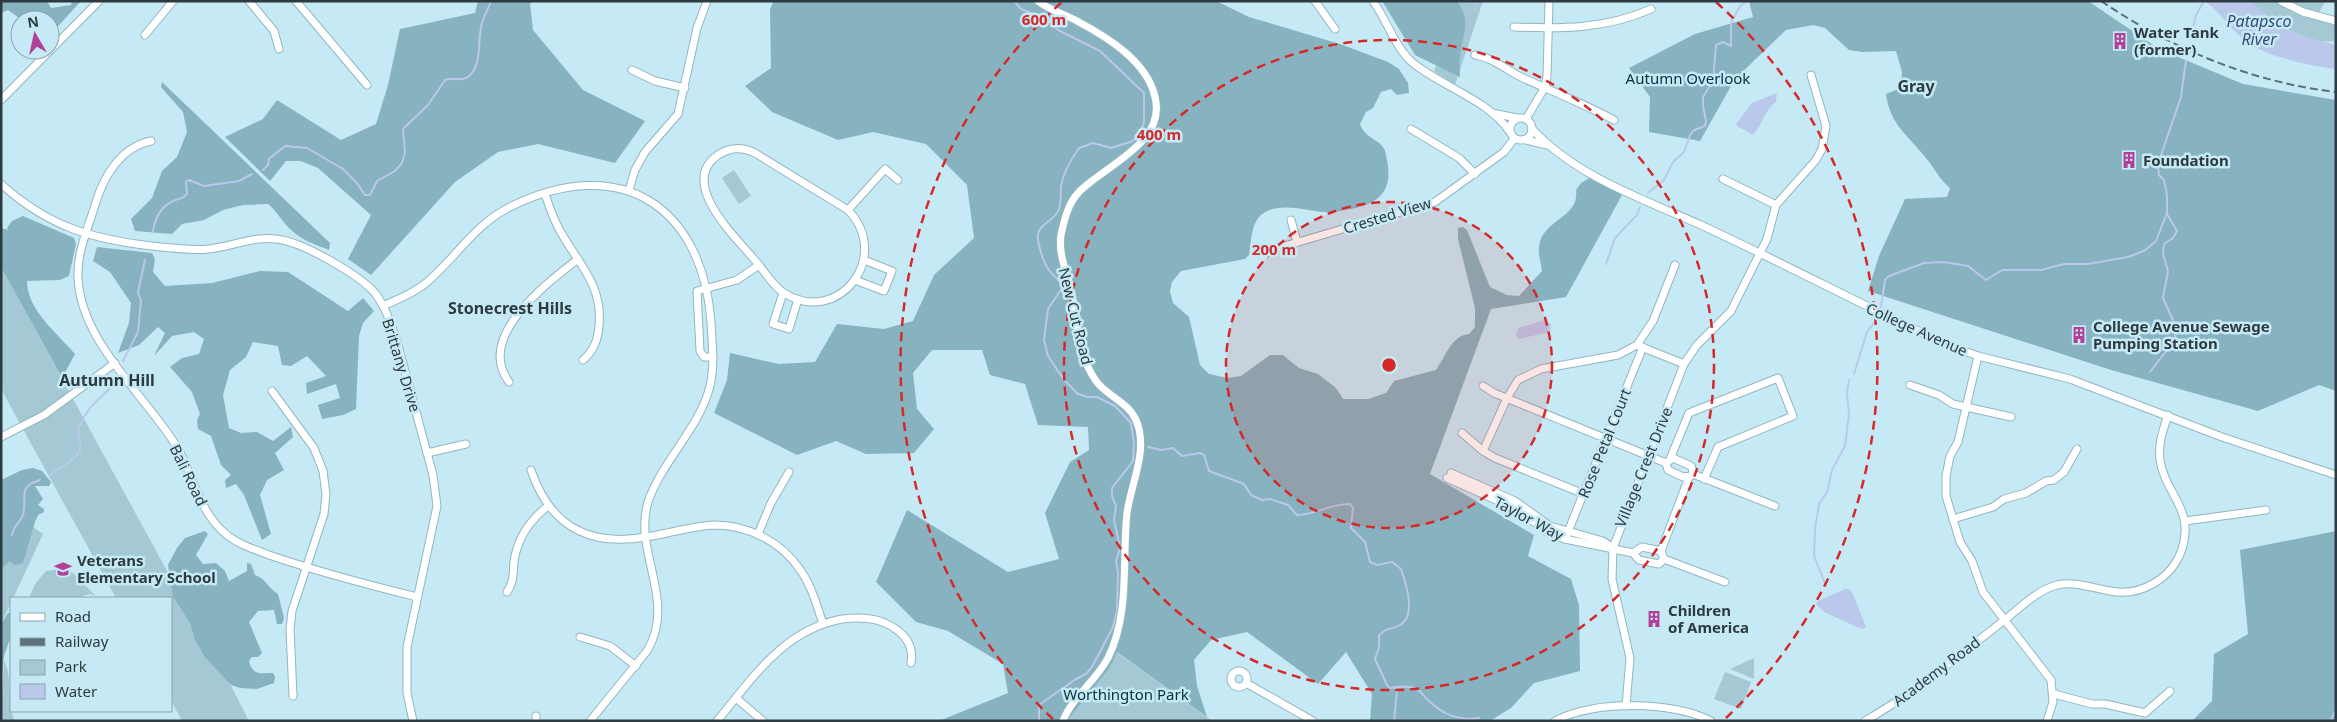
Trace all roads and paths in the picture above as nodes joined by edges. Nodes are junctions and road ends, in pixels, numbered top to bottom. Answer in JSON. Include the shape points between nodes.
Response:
{"nodes":[{"id":1,"x":99,"y":1,"type":"edge"},
{"id":2,"x":173,"y":1,"type":"edge"},
{"id":3,"x":249,"y":1,"type":"edge"},
{"id":4,"x":296,"y":1,"type":"edge"},
{"id":5,"x":707,"y":1,"type":"edge"},
{"id":6,"x":1038,"y":1,"type":"edge"},
{"id":7,"x":1316,"y":1,"type":"edge"},
{"id":8,"x":1374,"y":1,"type":"edge"},
{"id":9,"x":1549,"y":1,"type":"edge"},
{"id":10,"x":2281,"y":1,"type":"edge"},
{"id":11,"x":1651,"y":9,"type":"dead end"},
{"id":12,"x":2336,"y":21,"type":"edge"},
{"id":13,"x":1332,"y":27,"type":"dead end"},
{"id":14,"x":1514,"y":27,"type":"dead end"},
{"id":15,"x":1549,"y":28,"type":"junction"},
{"id":16,"x":145,"y":34,"type":"dead end"},
{"id":17,"x":279,"y":49,"type":"dead end"},
{"id":18,"x":1475,"y":55,"type":"dead end"},
{"id":19,"x":632,"y":70,"type":"dead end"},
{"id":20,"x":1811,"y":75,"type":"dead end"},
{"id":21,"x":367,"y":84,"type":"dead end"},
{"id":22,"x":1545,"y":87,"type":"junction"},
{"id":23,"x":685,"y":88,"type":"junction"},
{"id":24,"x":1,"y":100,"type":"edge"},
{"id":25,"x":1492,"y":113,"type":"junction"},
{"id":26,"x":1517,"y":118,"type":"junction"},
{"id":27,"x":1526,"y":119,"type":"junction"},
{"id":28,"x":1614,"y":120,"type":"dead end"},
{"id":29,"x":1411,"y":129,"type":"dead end"},
{"id":30,"x":1532,"y":129,"type":"junction"},
{"id":31,"x":1509,"y":132,"type":"junction"},
{"id":32,"x":1514,"y":138,"type":"junction"},
{"id":33,"x":1526,"y":140,"type":"junction"},
{"id":34,"x":151,"y":141,"type":"dead end"},
{"id":35,"x":1547,"y":146,"type":"junction"},
{"id":36,"x":1475,"y":174,"type":"junction"},
{"id":37,"x":1723,"y":179,"type":"dead end"},
{"id":38,"x":898,"y":180,"type":"dead end"},
{"id":39,"x":1,"y":184,"type":"edge"},
{"id":40,"x":629,"y":190,"type":"junction"},
{"id":41,"x":544,"y":194,"type":"junction"},
{"id":42,"x":1776,"y":205,"type":"junction"},
{"id":43,"x":848,"y":210,"type":"junction"},
{"id":44,"x":1291,"y":220,"type":"dead end"},
{"id":45,"x":86,"y":235,"type":"junction"},
{"id":46,"x":1297,"y":242,"type":"junction"},
{"id":47,"x":1271,"y":250,"type":"dead end"},
{"id":48,"x":1760,"y":254,"type":"junction"},
{"id":49,"x":578,"y":259,"type":"junction"},
{"id":50,"x":864,"y":260,"type":"junction"},
{"id":51,"x":759,"y":265,"type":"junction"},
{"id":52,"x":1675,"y":265,"type":"dead end"},
{"id":53,"x":855,"y":280,"type":"junction"},
{"id":54,"x":708,"y":288,"type":"junction"},
{"id":55,"x":783,"y":292,"type":"junction"},
{"id":56,"x":798,"y":299,"type":"junction"},
{"id":57,"x":383,"y":306,"type":"junction"},
{"id":58,"x":1640,"y":346,"type":"junction"},
{"id":59,"x":1978,"y":356,"type":"junction"},
{"id":60,"x":713,"y":358,"type":"junction"},
{"id":61,"x":583,"y":360,"type":"dead end"},
{"id":62,"x":115,"y":363,"type":"junction"},
{"id":63,"x":1684,"y":364,"type":"junction"},
{"id":64,"x":509,"y":382,"type":"dead end"},
{"id":65,"x":1910,"y":385,"type":"dead end"},
{"id":66,"x":1483,"y":386,"type":"dead end"},
{"id":67,"x":272,"y":391,"type":"dead end"},
{"id":68,"x":1507,"y":398,"type":"junction"},
{"id":69,"x":1966,"y":407,"type":"junction"},
{"id":70,"x":2168,"y":415,"type":"junction"},
{"id":71,"x":2011,"y":417,"type":"dead end"},
{"id":72,"x":1462,"y":433,"type":"dead end"},
{"id":73,"x":1,"y":437,"type":"edge"},
{"id":74,"x":1606,"y":439,"type":"junction"},
{"id":75,"x":466,"y":444,"type":"dead end"},
{"id":76,"x":2078,"y":449,"type":"dead end"},
{"id":77,"x":1483,"y":451,"type":"junction"},
{"id":78,"x":427,"y":453,"type":"junction"},
{"id":79,"x":1648,"y":456,"type":"junction"},
{"id":80,"x":1668,"y":461,"type":"junction"},
{"id":81,"x":531,"y":470,"type":"dead end"},
{"id":82,"x":789,"y":472,"type":"dead end"},
{"id":83,"x":1449,"y":475,"type":"dead end"},
{"id":84,"x":2336,"y":475,"type":"edge"},
{"id":85,"x":1691,"y":476,"type":"junction"},
{"id":86,"x":1704,"y":478,"type":"junction"},
{"id":87,"x":1584,"y":494,"type":"junction"},
{"id":88,"x":548,"y":506,"type":"junction"},
{"id":89,"x":1776,"y":506,"type":"dead end"},
{"id":90,"x":2266,"y":510,"type":"dead end"},
{"id":91,"x":1953,"y":519,"type":"junction"},
{"id":92,"x":2185,"y":521,"type":"junction"},
{"id":93,"x":758,"y":534,"type":"junction"},
{"id":94,"x":1566,"y":536,"type":"junction"},
{"id":95,"x":647,"y":537,"type":"junction"},
{"id":96,"x":1613,"y":548,"type":"junction"},
{"id":97,"x":1633,"y":553,"type":"junction"},
{"id":98,"x":1663,"y":555,"type":"junction"},
{"id":99,"x":306,"y":568,"type":"junction"},
{"id":100,"x":1725,"y":582,"type":"dead end"},
{"id":101,"x":507,"y":592,"type":"dead end"},
{"id":102,"x":417,"y":597,"type":"junction"},
{"id":103,"x":2004,"y":620,"type":"junction"},
{"id":104,"x":823,"y":624,"type":"junction"},
{"id":105,"x":580,"y":637,"type":"dead end"},
{"id":106,"x":911,"y":663,"type":"dead end"},
{"id":107,"x":636,"y":666,"type":"junction"},
{"id":108,"x":1246,"y":683,"type":"dead end"},
{"id":109,"x":2170,"y":691,"type":"dead end"},
{"id":110,"x":2054,"y":694,"type":"junction"},
{"id":111,"x":293,"y":696,"type":"dead end"},
{"id":112,"x":736,"y":698,"type":"junction"},
{"id":113,"x":1626,"y":706,"type":"junction"},
{"id":114,"x":413,"y":721,"type":"edge"},
{"id":115,"x":590,"y":721,"type":"edge"},
{"id":116,"x":717,"y":721,"type":"edge"},
{"id":117,"x":763,"y":721,"type":"edge"},
{"id":118,"x":1063,"y":721,"type":"edge"},
{"id":119,"x":1313,"y":721,"type":"edge"},
{"id":120,"x":1555,"y":721,"type":"edge"},
{"id":121,"x":1711,"y":721,"type":"edge"},
{"id":122,"x":1865,"y":721,"type":"edge"},
{"id":123,"x":2047,"y":721,"type":"edge"}],
"edges":[{"from":1,"to":24,"type":"street"},
{"from":2,"to":16,"type":"street"},
{"from":3,"to":17,"type":"street","via":[[274,31]]},
{"from":4,"to":21,"type":"street"},
{"from":5,"to":23,"type":"street","via":[[697,28]]},
{"from":6,"to":118,"type":"street","name":"New Cut Road","via":[[1092,30],[1136,62],[1155,96],[1157,114],[1152,127],[1120,162],[1078,192],[1070,203],[1062,232],[1061,260],[1072,293],[1083,352],[1099,385],[1123,404],[1135,419],[1140,454],[1127,514],[1119,628],[1108,658],[1069,708]]},
{"from":7,"to":13,"type":"street"},
{"from":8,"to":25,"type":"street","via":[[1407,58]]},
{"from":9,"to":15,"type":"street"},
{"from":10,"to":12,"type":"street","via":[[2303,12]]},
{"from":11,"to":15,"type":"street","via":[[1602,25]]},
{"from":14,"to":15,"type":"street"},
{"from":15,"to":22,"type":"street"},
{"from":18,"to":22,"type":"street","via":[[1493,60]]},
{"from":19,"to":23,"type":"street","via":[[654,81]]},
{"from":20,"to":42,"type":"street","via":[[1824,116],[1825,141],[1816,160]]},
{"from":22,"to":27,"type":"street"},
{"from":22,"to":28,"type":"street"},
{"from":23,"to":40,"type":"street","via":[[678,114],[639,160]]},
{"from":25,"to":26,"type":"street"},
{"from":25,"to":31,"type":"street"},
{"from":26,"to":27,"type":"street"},
{"from":26,"to":31,"type":"street"},
{"from":27,"to":30,"type":"street","name":"College Avenue"},
{"from":29,"to":36,"type":"street","via":[[1459,158]]},
{"from":30,"to":33,"type":"street"},
{"from":30,"to":35,"type":"street","name":"College Avenue"},
{"from":31,"to":32,"type":"street"},
{"from":32,"to":33,"type":"street","name":"College Avenue"},
{"from":32,"to":36,"type":"street","name":"Crested View","via":[[1504,152]]},
{"from":33,"to":35,"type":"street","name":"College Avenue"},
{"from":34,"to":45,"type":"street","name":"Bali Road","via":[[134,148],[105,176]]},
{"from":35,"to":48,"type":"street","name":"College Avenue","via":[[1616,188]]},
{"from":36,"to":46,"type":"street","name":"Crested View","via":[[1436,202]]},
{"from":37,"to":42,"type":"street"},
{"from":38,"to":43,"type":"street","via":[[885,168]]},
{"from":39,"to":45,"type":"street","name":"Brittany Drive","via":[[43,216]]},
{"from":40,"to":41,"type":"street","via":[[597,185]]},
{"from":40,"to":54,"type":"street","via":[[655,203],[676,224],[698,259]]},
{"from":41,"to":49,"type":"street","via":[[559,229]]},
{"from":41,"to":57,"type":"street","via":[[496,215],[469,236],[424,284]]},
{"from":42,"to":48,"type":"street","name":"Village Crest Drive"},
{"from":43,"to":50,"type":"street","via":[[862,230]]},
{"from":43,"to":51,"type":"street","via":[[748,150],[733,149],[718,155],[704,176],[707,200]]},
{"from":44,"to":46,"type":"street"},
{"from":45,"to":57,"type":"street","name":"Brittany Drive","via":[[196,250],[262,239],[289,241],[307,248],[361,281]]},
{"from":45,"to":62,"type":"street","name":"Bali Road","via":[[78,274],[81,301],[90,326]]},
{"from":46,"to":47,"type":"street","name":"Crested View"},
{"from":48,"to":59,"type":"street","name":"College Avenue","via":[[1885,316]]},
{"from":48,"to":63,"type":"street","name":"Village Crest Drive","via":[[1731,311],[1697,345]]},
{"from":49,"to":61,"type":"street","via":[[596,290],[600,318],[596,342]]},
{"from":49,"to":64,"type":"street","via":[[513,319],[502,350],[502,370]]},
{"from":50,"to":53,"type":"street"},
{"from":50,"to":53,"type":"street","via":[[892,271],[884,291]]},
{"from":51,"to":54,"type":"street","via":[[737,280]]},
{"from":51,"to":55,"type":"street"},
{"from":52,"to":58,"type":"street","name":"Rose Petal Court"},
{"from":53,"to":56,"type":"street","via":[[844,291],[827,300]]},
{"from":54,"to":60,"type":"street"},
{"from":54,"to":60,"type":"street","via":[[700,289],[696,294],[700,351],[704,357]]},
{"from":55,"to":56,"type":"street"},
{"from":55,"to":56,"type":"street","via":[[773,324],[788,329]]},
{"from":57,"to":78,"type":"street","name":"Brittany Drive","via":[[396,338]]},
{"from":58,"to":63,"type":"street"},
{"from":58,"to":68,"type":"street","via":[[1606,359],[1528,373],[1518,380]]},
{"from":58,"to":74,"type":"street","name":"Rose Petal Court"},
{"from":59,"to":69,"type":"street"},
{"from":59,"to":70,"type":"street","name":"College Avenue","via":[[2070,379]]},
{"from":60,"to":95,"type":"street","via":[[706,399],[650,497],[646,514]]},
{"from":62,"to":73,"type":"street","via":[[44,415]]},
{"from":62,"to":99,"type":"street","name":"Bali Road","via":[[177,448],[202,503],[220,529],[248,547]]},
{"from":63,"to":79,"type":"street","name":"Village Crest Drive"},
{"from":65,"to":69,"type":"street"},
{"from":66,"to":68,"type":"street"},
{"from":67,"to":99,"type":"street","via":[[314,448],[325,482],[324,514]]},
{"from":68,"to":74,"type":"street"},
{"from":68,"to":77,"type":"street"},
{"from":69,"to":71,"type":"street"},
{"from":69,"to":91,"type":"street","via":[[1946,476],[1946,496]]},
{"from":70,"to":84,"type":"street","name":"College Avenue","via":[[2222,437]]},
{"from":70,"to":92,"type":"street","via":[[2160,441],[2160,460]]},
{"from":72,"to":77,"type":"street"},
{"from":74,"to":79,"type":"street"},
{"from":74,"to":87,"type":"street","name":"Rose Petal Court"},
{"from":75,"to":78,"type":"street"},
{"from":76,"to":91,"type":"street","via":[[2064,472],[2054,480],[2004,499],[1993,507]]},
{"from":77,"to":87,"type":"street"},
{"from":78,"to":102,"type":"street","name":"Brittany Drive","via":[[437,491],[437,506]]},
{"from":79,"to":80,"type":"street"},
{"from":79,"to":96,"type":"street","name":"Village Crest Drive"},
{"from":80,"to":85,"type":"street","via":[[1670,472]]},
{"from":80,"to":85,"type":"street","via":[[1691,466]]},
{"from":80,"to":86,"type":"street","via":[[1689,413],[1778,378],[1793,416],[1718,447]]},
{"from":81,"to":88,"type":"street"},
{"from":82,"to":93,"type":"street"},
{"from":83,"to":94,"type":"street","name":"Taylor Way","via":[[1515,501],[1538,520]]},
{"from":85,"to":86,"type":"street"},
{"from":85,"to":98,"type":"street"},
{"from":86,"to":89,"type":"street"},
{"from":87,"to":94,"type":"street","name":"Rose Petal Court"},
{"from":88,"to":95,"type":"street","via":[[566,524],[592,537],[618,540]]},
{"from":88,"to":101,"type":"street","via":[[531,522],[520,541]]},
{"from":90,"to":92,"type":"street"},
{"from":91,"to":103,"type":"street","via":[[1983,592]]},
{"from":92,"to":103,"type":"street","name":"Academy Road","via":[[2185,536],[2177,559],[2164,576],[2151,584],[2121,593],[2075,584],[2057,585],[2039,593]]},
{"from":93,"to":95,"type":"street","via":[[712,525]]},
{"from":93,"to":104,"type":"street","via":[[778,546],[802,572]]},
{"from":94,"to":96,"type":"street","name":"Taylor Way","via":[[1603,541]]},
{"from":95,"to":107,"type":"street","via":[[659,614],[652,642]]},
{"from":96,"to":97,"type":"street","name":"Taylor Way"},
{"from":96,"to":113,"type":"street","name":"Village Crest Drive","via":[[1612,579],[1630,658]]},
{"from":97,"to":98,"type":"street","via":[[1642,547]]},
{"from":97,"to":98,"type":"street","via":[[1639,560],[1656,564],[1661,563]]},
{"from":98,"to":100,"type":"street"},
{"from":99,"to":102,"type":"street","name":"Bali Road"},
{"from":99,"to":111,"type":"street","via":[[292,611],[290,629]]},
{"from":102,"to":114,"type":"street","name":"Brittany Drive","via":[[406,661],[407,693]]},
{"from":103,"to":110,"type":"street","via":[[2047,675]]},
{"from":103,"to":122,"type":"street","name":"Academy Road","via":[[1922,684]]},
{"from":104,"to":106,"type":"street","via":[[860,618],[888,624],[908,642],[912,652]]},
{"from":104,"to":112,"type":"street","via":[[796,636],[775,652]]},
{"from":105,"to":107,"type":"street","via":[[610,646]]},
{"from":107,"to":115,"type":"street"},
{"from":108,"to":119,"type":"street"},
{"from":109,"to":110,"type":"street","via":[[2145,713]]},
{"from":110,"to":123,"type":"street"},
{"from":112,"to":116,"type":"street"},
{"from":112,"to":117,"type":"street"},
{"from":113,"to":120,"type":"street","via":[[1584,709]]},
{"from":113,"to":121,"type":"street","via":[[1688,712]]}]}
